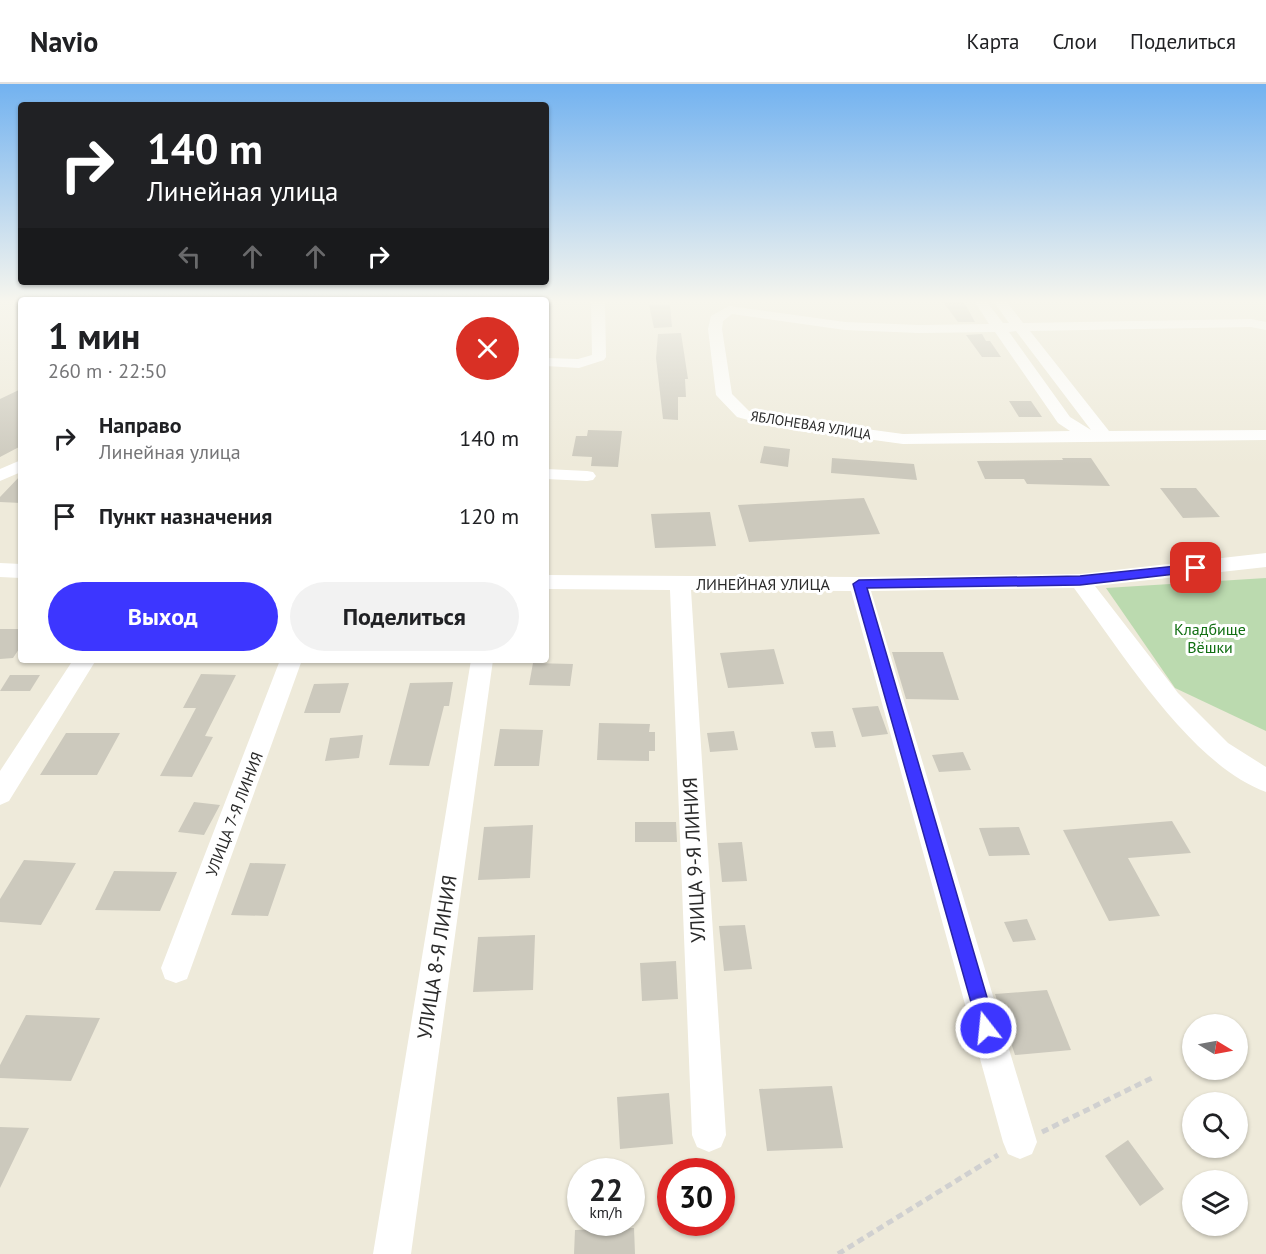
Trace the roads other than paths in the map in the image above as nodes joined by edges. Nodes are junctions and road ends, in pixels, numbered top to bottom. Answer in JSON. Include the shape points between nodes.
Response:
{"nodes":[{"id":1,"x":599,"y":357,"type":"edge"},
{"id":2,"x":719,"y":357,"type":"edge"},
{"id":3,"x":1019,"y":357,"type":"edge"},
{"id":4,"x":1041,"y":357,"type":"edge"},
{"id":5,"x":549,"y":362,"type":"edge"},
{"id":6,"x":1266,"y":435,"type":"edge"},
{"id":7,"x":1097,"y":436,"type":"junction"},
{"id":8,"x":549,"y":474,"type":"edge"},
{"id":9,"x":587,"y":476,"type":"dead end"},
{"id":10,"x":1266,"y":560,"type":"edge"},
{"id":11,"x":0,"y":570,"type":"edge"},
{"id":12,"x":18,"y":571,"type":"edge"},
{"id":13,"x":1080,"y":581,"type":"junction"},
{"id":14,"x":549,"y":582,"type":"edge"},
{"id":15,"x":680,"y":584,"type":"junction"},
{"id":16,"x":859,"y":584,"type":"junction"},
{"id":17,"x":83,"y":663,"type":"edge"},
{"id":18,"x":290,"y":663,"type":"edge"},
{"id":19,"x":482,"y":663,"type":"edge"},
{"id":20,"x":1266,"y":781,"type":"edge"},
{"id":21,"x":0,"y":793,"type":"edge"},
{"id":22,"x":176,"y":968,"type":"dead end"},
{"id":23,"x":709,"y":1135,"type":"dead end"},
{"id":24,"x":1020,"y":1142,"type":"road end"},
{"id":25,"x":392,"y":1254,"type":"edge"}],
"edges":[{"from":1,"to":5,"type":"street","via":[[579,364]]},
{"from":2,"to":7,"type":"street","name":"ЯБЛОНЕВАЯ УЛИЦА","via":[[724,395],[743,414],[771,421],[903,439]]},
{"from":3,"to":7,"type":"street","via":[[1064,420]]},
{"from":4,"to":7,"type":"street"},
{"from":6,"to":7,"type":"street","name":"ЯБЛОНЕВАЯ УЛИЦА"},
{"from":8,"to":9,"type":"street"},
{"from":10,"to":13,"type":"street","name":"ЛИНЕЙНАЯ УЛИЦА"},
{"from":11,"to":12,"type":"street"},
{"from":13,"to":16,"type":"street","name":"ЛИНЕЙНАЯ УЛИЦА"},
{"from":13,"to":20,"type":"street","via":[[1170,700],[1219,750]]},
{"from":14,"to":15,"type":"street","name":"ЛИНЕЙНАЯ УЛИЦА"},
{"from":15,"to":16,"type":"street","name":"ЛИНЕЙНАЯ УЛИЦА"},
{"from":15,"to":23,"type":"street","name":"УЛИЦА 9-Я ЛИНИЯ"},
{"from":16,"to":24,"type":"street"},
{"from":17,"to":21,"type":"street"},
{"from":18,"to":22,"type":"street","name":"УЛИЦА 7-Я ЛИНИЯ"},
{"from":19,"to":25,"type":"street","name":"УЛИЦА 8-Я ЛИНИЯ"}]}
